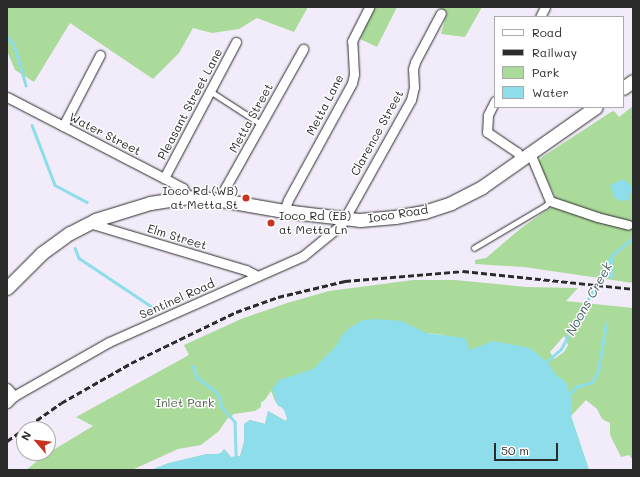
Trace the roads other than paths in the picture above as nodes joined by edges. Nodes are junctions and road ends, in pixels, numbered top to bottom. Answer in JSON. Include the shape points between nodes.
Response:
{"nodes":[{"id":1,"x":369,"y":7,"type":"edge"},
{"id":2,"x":545,"y":7,"type":"edge"},
{"id":3,"x":441,"y":13,"type":"dead end"},
{"id":4,"x":540,"y":16,"type":"edge"},
{"id":5,"x":236,"y":42,"type":"dead end"},
{"id":6,"x":303,"y":49,"type":"dead end"},
{"id":7,"x":100,"y":55,"type":"dead end"},
{"id":8,"x":633,"y":81,"type":"edge"},
{"id":9,"x":624,"y":87,"type":"edge"},
{"id":10,"x":210,"y":91,"type":"junction"},
{"id":11,"x":7,"y":97,"type":"edge"},
{"id":12,"x":494,"y":103,"type":"edge"},
{"id":13,"x":595,"y":108,"type":"edge"},
{"id":14,"x":261,"y":124,"type":"junction"},
{"id":15,"x":63,"y":126,"type":"junction"},
{"id":16,"x":526,"y":156,"type":"junction"},
{"id":17,"x":164,"y":178,"type":"junction"},
{"id":18,"x":187,"y":197,"type":"junction"},
{"id":19,"x":221,"y":200,"type":"junction"},
{"id":20,"x":550,"y":201,"type":"junction"},
{"id":21,"x":284,"y":211,"type":"junction"},
{"id":22,"x":344,"y":219,"type":"junction"},
{"id":23,"x":89,"y":223,"type":"junction"},
{"id":24,"x":628,"y":225,"type":"dead end"},
{"id":25,"x":474,"y":248,"type":"dead end"},
{"id":26,"x":258,"y":276,"type":"junction"},
{"id":27,"x":7,"y":288,"type":"edge"},
{"id":28,"x":7,"y":388,"type":"edge"},
{"id":29,"x":14,"y":396,"type":"junction"},
{"id":30,"x":7,"y":404,"type":"edge"}],
"edges":[{"from":1,"to":21,"type":"street","name":"Metta Lane","via":[[352,41],[352,83]]},
{"from":2,"to":4,"type":"street"},
{"from":3,"to":22,"type":"street","name":"Clarence Street","via":[[415,62],[411,100]]},
{"from":5,"to":10,"type":"street","name":"Pleasant Street Lane"},
{"from":6,"to":14,"type":"street","name":"Metta Street"},
{"from":7,"to":15,"type":"street"},
{"from":8,"to":9,"type":"main road"},
{"from":10,"to":14,"type":"lane"},
{"from":10,"to":17,"type":"street","name":"Pleasant Street Lane"},
{"from":11,"to":15,"type":"street","name":"Water Street"},
{"from":12,"to":16,"type":"street","via":[[488,115],[487,132]]},
{"from":13,"to":16,"type":"main road","name":"Ioco Road"},
{"from":14,"to":19,"type":"street","name":"Metta Street","via":[[224,190]]},
{"from":15,"to":17,"type":"street","name":"Water Street"},
{"from":16,"to":20,"type":"street"},
{"from":16,"to":22,"type":"main road","name":"Ioco Road","via":[[482,187],[451,203],[424,212],[395,217]]},
{"from":17,"to":18,"type":"street","name":"Water Street","via":[[183,188]]},
{"from":18,"to":19,"type":"main road","name":"Ioco Road"},
{"from":18,"to":23,"type":"main road","name":"Ioco Road","via":[[122,210]]},
{"from":19,"to":21,"type":"main road","name":"Ioco Road"},
{"from":20,"to":24,"type":"street"},
{"from":20,"to":25,"type":"lane"},
{"from":21,"to":22,"type":"main road","name":"Ioco Road"},
{"from":22,"to":26,"type":"street","name":"Sentinel Road","via":[[341,225],[303,256]]},
{"from":23,"to":26,"type":"street","name":"Elm Street","via":[[246,270]]},
{"from":23,"to":27,"type":"main road","name":"Ioco Road","via":[[70,233],[42,254]]},
{"from":26,"to":29,"type":"street","name":"Sentinel Road","via":[[109,342]]},
{"from":28,"to":29,"type":"street"},
{"from":29,"to":30,"type":"street","name":"Sentinel Road"}]}
